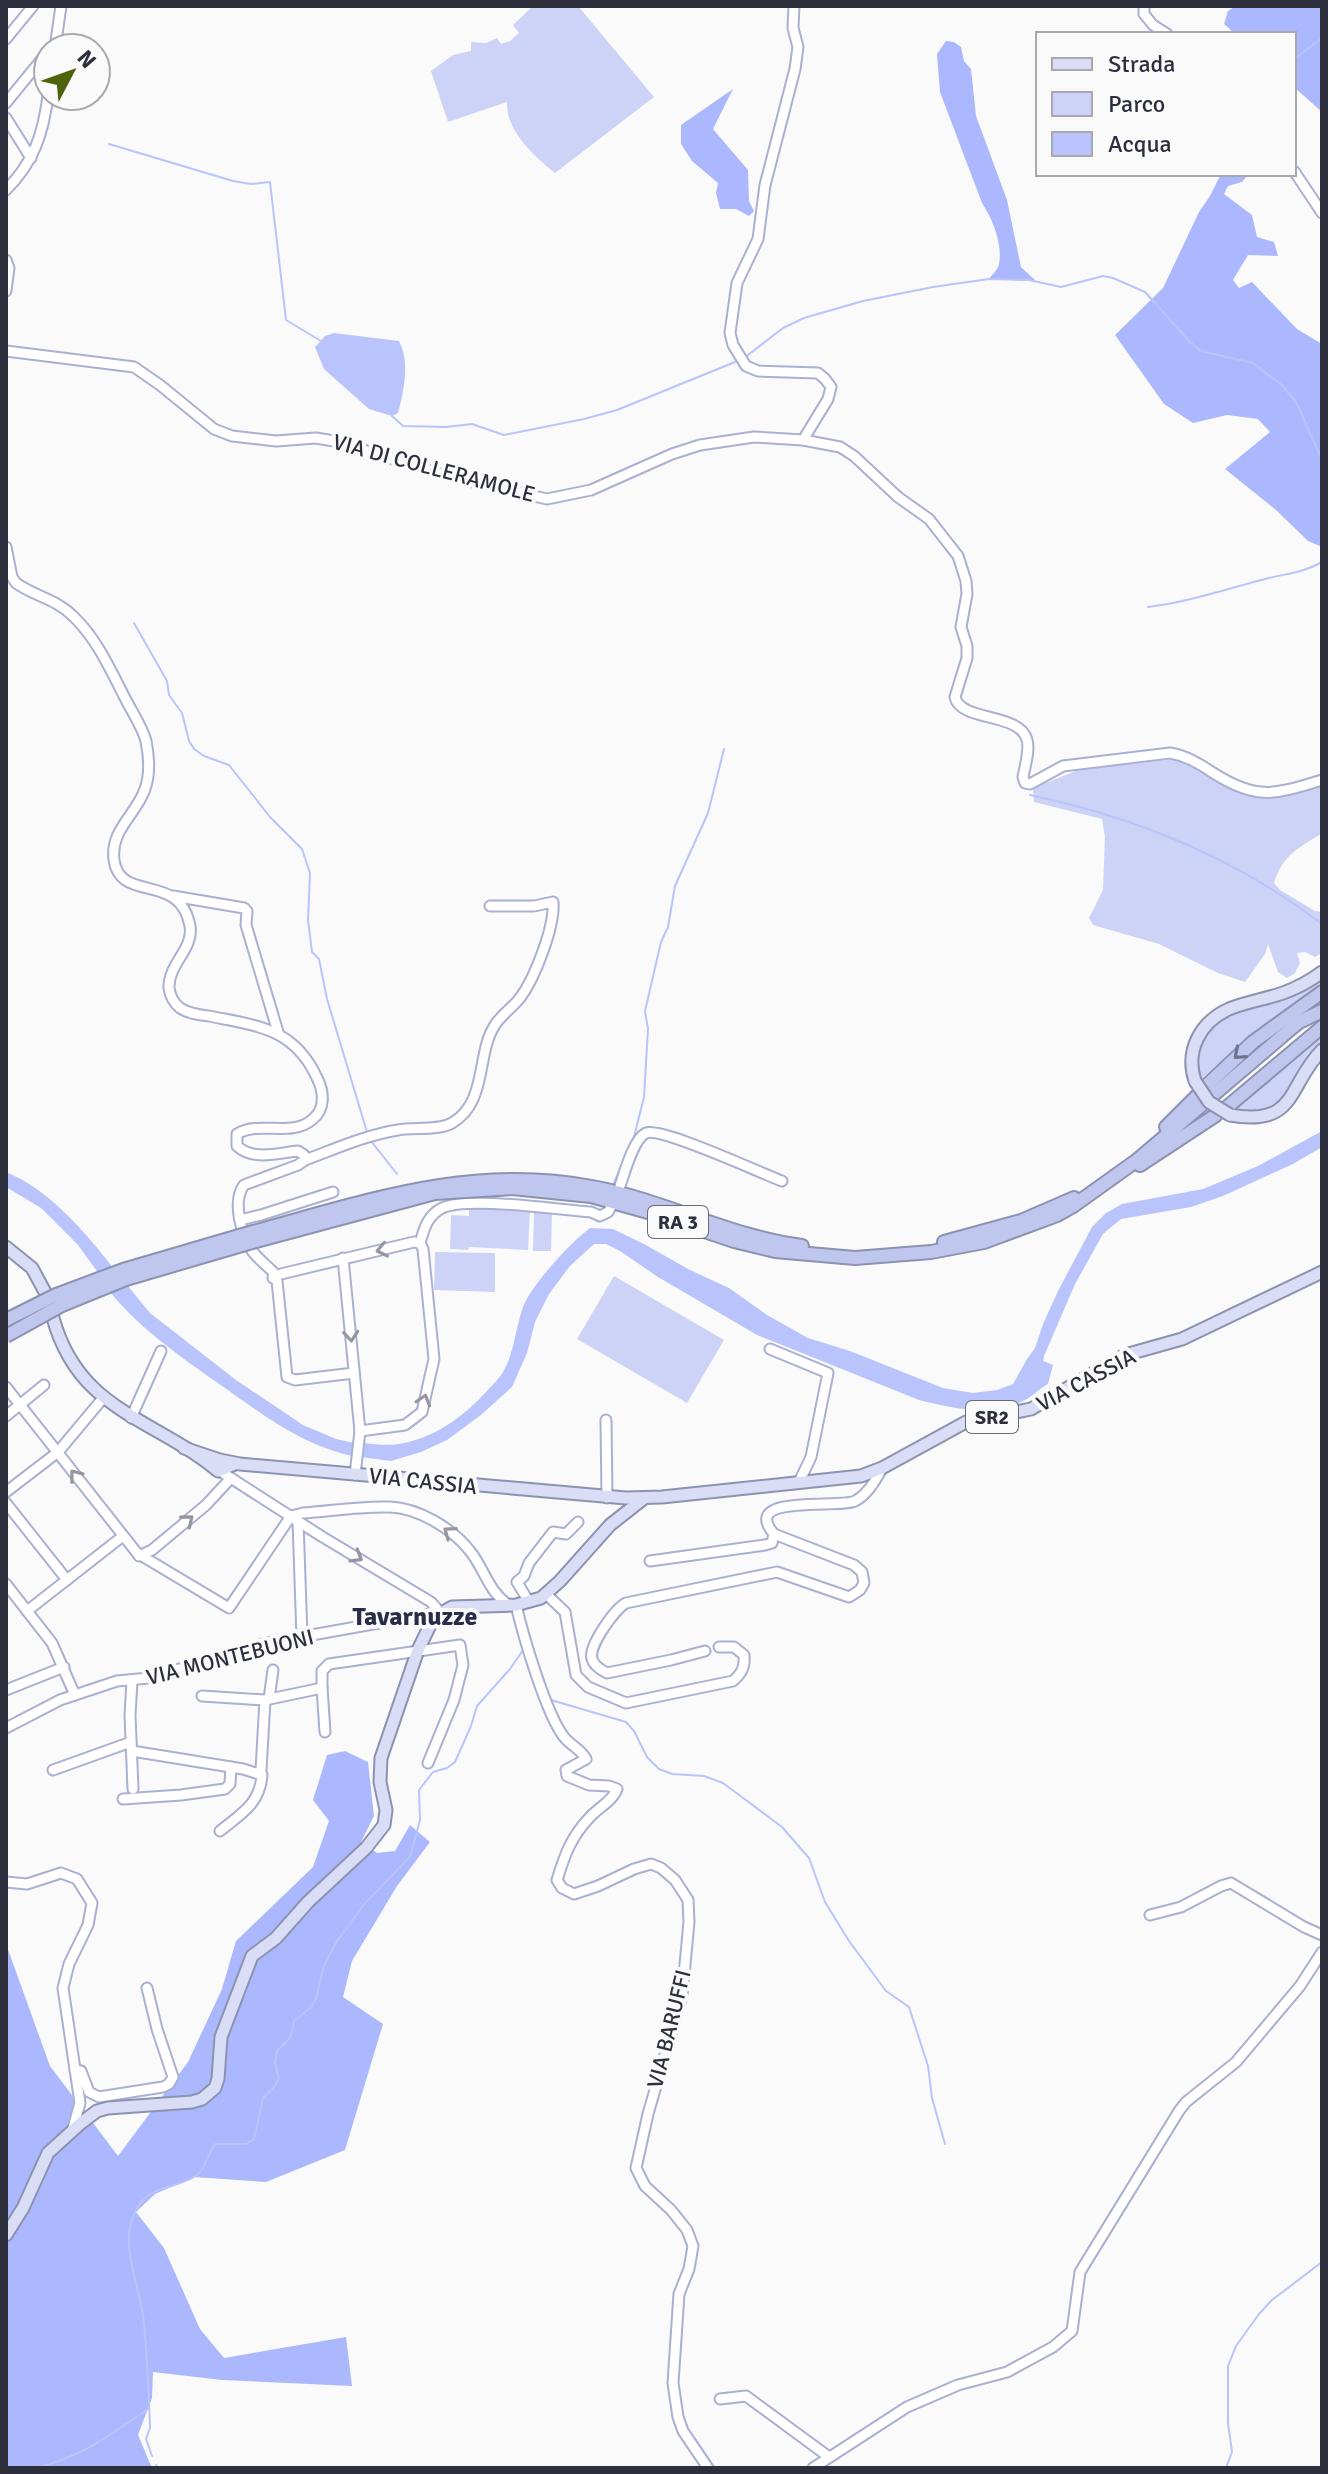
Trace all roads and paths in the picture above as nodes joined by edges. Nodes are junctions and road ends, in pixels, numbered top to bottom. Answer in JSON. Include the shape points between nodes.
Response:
{"nodes":[{"id":1,"x":33,"y":6,"type":"edge"},
{"id":2,"x":61,"y":6,"type":"edge"},
{"id":3,"x":794,"y":6,"type":"edge"},
{"id":4,"x":1144,"y":6,"type":"edge"},
{"id":5,"x":57,"y":32,"type":"edge"},
{"id":6,"x":1164,"y":32,"type":"edge"},
{"id":7,"x":6,"y":39,"type":"edge"},
{"id":8,"x":32,"y":71,"type":"edge"},
{"id":9,"x":6,"y":103,"type":"edge"},
{"id":10,"x":46,"y":112,"type":"edge"},
{"id":11,"x":6,"y":118,"type":"edge"},
{"id":12,"x":31,"y":158,"type":"junction"},
{"id":13,"x":1296,"y":174,"type":"edge"},
{"id":14,"x":6,"y":190,"type":"edge"},
{"id":15,"x":1322,"y":213,"type":"edge"},
{"id":16,"x":6,"y":260,"type":"edge"},
{"id":17,"x":6,"y":291,"type":"edge"},
{"id":18,"x":6,"y":351,"type":"edge"},
{"id":19,"x":803,"y":440,"type":"junction"},
{"id":20,"x":6,"y":547,"type":"edge"},
{"id":21,"x":1322,"y":780,"type":"edge"},
{"id":22,"x":173,"y":896,"type":"junction"},
{"id":23,"x":490,"y":906,"type":"dead end"},
{"id":24,"x":1322,"y":972,"type":"edge"},
{"id":25,"x":1322,"y":992,"type":"edge"},
{"id":26,"x":1322,"y":1011,"type":"edge"},
{"id":27,"x":1322,"y":1027,"type":"edge"},
{"id":28,"x":278,"y":1032,"type":"junction"},
{"id":29,"x":1322,"y":1050,"type":"edge"},
{"id":30,"x":1202,"y":1093,"type":"junction"},
{"id":31,"x":1224,"y":1113,"type":"junction"},
{"id":32,"x":305,"y":1160,"type":"junction"},
{"id":33,"x":1111,"y":1179,"type":"junction"},
{"id":34,"x":782,"y":1181,"type":"dead end"},
{"id":35,"x":619,"y":1189,"type":"dead end"},
{"id":36,"x":333,"y":1192,"type":"dead end"},
{"id":37,"x":611,"y":1207,"type":"dead end"},
{"id":38,"x":240,"y":1220,"type":"junction"},
{"id":39,"x":420,"y":1243,"type":"junction"},
{"id":40,"x":6,"y":1247,"type":"edge"},
{"id":41,"x":343,"y":1258,"type":"junction"},
{"id":42,"x":1322,"y":1272,"type":"edge"},
{"id":43,"x":124,"y":1274,"type":"junction"},
{"id":44,"x":277,"y":1276,"type":"junction"},
{"id":45,"x":46,"y":1294,"type":"dead end"},
{"id":46,"x":53,"y":1318,"type":"dead end"},
{"id":47,"x":6,"y":1320,"type":"edge"},
{"id":48,"x":6,"y":1336,"type":"edge"},
{"id":49,"x":770,"y":1349,"type":"dead end"},
{"id":50,"x":161,"y":1351,"type":"dead end"},
{"id":51,"x":354,"y":1373,"type":"junction"},
{"id":52,"x":44,"y":1385,"type":"dead end"},
{"id":53,"x":6,"y":1387,"type":"edge"},
{"id":54,"x":104,"y":1397,"type":"junction"},
{"id":55,"x":19,"y":1405,"type":"junction"},
{"id":56,"x":6,"y":1416,"type":"edge"},
{"id":57,"x":131,"y":1418,"type":"junction"},
{"id":58,"x":606,"y":1420,"type":"dead end"},
{"id":59,"x":360,"y":1435,"type":"junction"},
{"id":60,"x":58,"y":1452,"type":"junction"},
{"id":61,"x":882,"y":1468,"type":"junction"},
{"id":62,"x":224,"y":1470,"type":"junction"},
{"id":63,"x":355,"y":1475,"type":"junction"},
{"id":64,"x":799,"y":1482,"type":"junction"},
{"id":65,"x":6,"y":1492,"type":"edge"},
{"id":66,"x":617,"y":1498,"type":"junction"},
{"id":67,"x":644,"y":1498,"type":"junction"},
{"id":68,"x":6,"y":1503,"type":"edge"},
{"id":69,"x":294,"y":1518,"type":"junction"},
{"id":70,"x":614,"y":1521,"type":"junction"},
{"id":71,"x":578,"y":1522,"type":"dead end"},
{"id":72,"x":774,"y":1534,"type":"junction"},
{"id":73,"x":123,"y":1536,"type":"junction"},
{"id":74,"x":139,"y":1556,"type":"junction"},
{"id":75,"x":650,"y":1561,"type":"dead end"},
{"id":76,"x":67,"y":1580,"type":"junction"},
{"id":77,"x":6,"y":1584,"type":"edge"},
{"id":78,"x":495,"y":1593,"type":"junction"},
{"id":79,"x":546,"y":1594,"type":"junction"},
{"id":80,"x":529,"y":1602,"type":"junction"},
{"id":81,"x":512,"y":1605,"type":"junction"},
{"id":82,"x":485,"y":1606,"type":"junction"},
{"id":83,"x":27,"y":1611,"type":"junction"},
{"id":84,"x":440,"y":1612,"type":"junction"},
{"id":85,"x":302,"y":1637,"type":"junction"},
{"id":86,"x":719,"y":1647,"type":"dead end"},
{"id":87,"x":418,"y":1650,"type":"junction"},
{"id":88,"x":705,"y":1651,"type":"dead end"},
{"id":89,"x":64,"y":1667,"type":"junction"},
{"id":90,"x":273,"y":1670,"type":"dead end"},
{"id":91,"x":132,"y":1681,"type":"junction"},
{"id":92,"x":322,"y":1688,"type":"junction"},
{"id":93,"x":6,"y":1690,"type":"edge"},
{"id":94,"x":75,"y":1695,"type":"junction"},
{"id":95,"x":202,"y":1696,"type":"dead end"},
{"id":96,"x":267,"y":1700,"type":"junction"},
{"id":97,"x":6,"y":1728,"type":"edge"},
{"id":98,"x":325,"y":1732,"type":"dead end"},
{"id":99,"x":132,"y":1746,"type":"junction"},
{"id":100,"x":428,"y":1763,"type":"dead end"},
{"id":101,"x":231,"y":1767,"type":"junction"},
{"id":102,"x":53,"y":1770,"type":"dead end"},
{"id":103,"x":261,"y":1770,"type":"dead end"},
{"id":104,"x":133,"y":1789,"type":"dead end"},
{"id":105,"x":123,"y":1799,"type":"dead end"},
{"id":106,"x":220,"y":1831,"type":"dead end"},
{"id":107,"x":6,"y":1882,"type":"edge"},
{"id":108,"x":1150,"y":1915,"type":"dead end"},
{"id":109,"x":1322,"y":1935,"type":"edge"},
{"id":110,"x":1322,"y":1952,"type":"edge"},
{"id":111,"x":147,"y":1988,"type":"dead end"},
{"id":112,"x":75,"y":2070,"type":"junction"},
{"id":113,"x":139,"y":2092,"type":"junction"},
{"id":114,"x":82,"y":2101,"type":"junction"},
{"id":115,"x":142,"y":2105,"type":"junction"},
{"id":116,"x":102,"y":2110,"type":"junction"},
{"id":117,"x":90,"y":2116,"type":"junction"},
{"id":118,"x":73,"y":2128,"type":"junction"},
{"id":119,"x":6,"y":2235,"type":"edge"},
{"id":120,"x":720,"y":2399,"type":"dead end"},
{"id":121,"x":829,"y":2457,"type":"junction"},
{"id":122,"x":709,"y":2465,"type":"edge"},
{"id":123,"x":813,"y":2468,"type":"edge"}],
"edges":[{"from":1,"to":7,"type":"street"},
{"from":2,"to":5,"type":"street"},
{"from":3,"to":19,"type":"street","via":[[795,69],[765,185],[758,239],[737,283],[730,333],[746,366],[818,373],[831,387]]},
{"from":4,"to":6,"type":"street","via":[[1144,14]]},
{"from":8,"to":9,"type":"street"},
{"from":10,"to":12,"type":"street"},
{"from":11,"to":12,"type":"street"},
{"from":12,"to":14,"type":"street"},
{"from":13,"to":15,"type":"street"},
{"from":16,"to":17,"type":"street"},
{"from":18,"to":19,"type":"street","name":"VIA DI COLLERAMOLE","via":[[134,367],[214,429],[232,436],[334,441],[547,499],[591,490],[700,445],[754,437]]},
{"from":19,"to":21,"type":"street","name":"VIA DI COLLERAMOLE","via":[[840,447],[854,456],[929,519],[958,556],[966,581],[961,627],[967,658],[956,703],[1025,735],[1025,783],[1063,766],[1170,753],[1261,794]]},
{"from":20,"to":22,"type":"street","via":[[16,583],[57,603],[94,640],[140,726],[148,752],[146,789],[117,835],[114,860],[130,883]]},
{"from":22,"to":28,"type":"street","via":[[247,911],[246,925]]},
{"from":22,"to":28,"type":"street","via":[[191,928],[172,972],[173,1001],[191,1013]]},
{"from":23,"to":32,"type":"street","via":[[553,902],[554,912],[540,963],[520,998],[494,1025],[479,1084],[465,1112],[450,1125],[398,1130]]},
{"from":24,"to":30,"type":"main road","via":[[1296,988],[1213,1019],[1191,1055]]},
{"from":25,"to":30,"type":"highway","one_way":true,"via":[[1253,1042]]},
{"from":26,"to":30,"type":"highway","number":"RA 3"},
{"from":27,"to":31,"type":"highway"},
{"from":28,"to":32,"type":"street","via":[[315,1073],[321,1109],[301,1126],[244,1130],[235,1141],[251,1154],[298,1151]]},
{"from":29,"to":31,"type":"main road","via":[[1284,1106],[1252,1118]]},
{"from":30,"to":31,"type":"main road","bridge":true},
{"from":30,"to":33,"type":"highway","number":"RA 3","via":[[1136,1161]]},
{"from":31,"to":33,"type":"highway"},
{"from":32,"to":38,"type":"street","via":[[244,1185],[239,1193]]},
{"from":33,"to":43,"type":"highway","number":"RA 3","bridge":true,"via":[[1021,1221],[954,1240],[868,1251],[792,1245],[591,1187],[512,1179],[434,1185]]},
{"from":34,"to":35,"type":"street","via":[[657,1133],[636,1143]]},
{"from":36,"to":38,"type":"street"},
{"from":37,"to":39,"type":"street","via":[[600,1216],[471,1202],[443,1208],[431,1217]]},
{"from":38,"to":44,"type":"street","via":[[251,1250]]},
{"from":39,"to":41,"type":"street","one_way":true},
{"from":59,"to":39,"type":"street","one_way":true,"via":[[405,1425],[422,1412],[434,1359]]},
{"from":40,"to":45,"type":"main road","via":[[32,1268]]},
{"from":41,"to":44,"type":"street"},
{"from":41,"to":51,"type":"street","one_way":true},
{"from":42,"to":61,"type":"main road","name":"VIA CASSIA","number":"SR2","via":[[1182,1339],[1125,1355],[1031,1409],[958,1425]]},
{"from":43,"to":47,"type":"highway","number":"RA 3","bridge":true,"via":[[56,1295]]},
{"from":43,"to":48,"type":"highway","number":"RA 3","bridge":true},
{"from":44,"to":51,"type":"street","via":[[287,1377]]},
{"from":46,"to":54,"type":"main road","via":[[72,1364]]},
{"from":49,"to":64,"type":"street","via":[[828,1373],[811,1457]]},
{"from":50,"to":57,"type":"street"},
{"from":51,"to":59,"type":"street"},
{"from":52,"to":55,"type":"street"},
{"from":53,"to":55,"type":"street"},
{"from":54,"to":57,"type":"main road"},
{"from":54,"to":60,"type":"street"},
{"from":55,"to":56,"type":"street"},
{"from":55,"to":60,"type":"street"},
{"from":57,"to":62,"type":"main road"},
{"from":58,"to":66,"type":"street"},
{"from":59,"to":63,"type":"street"},
{"from":60,"to":65,"type":"street"},
{"from":73,"to":60,"type":"street","one_way":true},
{"from":61,"to":64,"type":"main road","name":"VIA CASSIA","number":"SR2","via":[[861,1476]]},
{"from":61,"to":72,"type":"street","via":[[875,1483],[854,1502],[771,1510],[767,1526]]},
{"from":62,"to":63,"type":"main road","name":"VIA CASSIA","number":"SR2","via":[[240,1464]]},
{"from":62,"to":69,"type":"street"},
{"from":74,"to":62,"type":"street","one_way":true,"via":[[206,1505]]},
{"from":63,"to":66,"type":"main road","name":"VIA CASSIA","number":"SR2"},
{"from":64,"to":67,"type":"main road","name":"VIA CASSIA","number":"SR2"},
{"from":66,"to":67,"type":"main road","name":"VIA CASSIA","number":"SR2"},
{"from":66,"to":70,"type":"main road","via":[[626,1508]]},
{"from":67,"to":70,"type":"main road"},
{"from":68,"to":76,"type":"street"},
{"from":69,"to":74,"type":"street","via":[[229,1608]]},
{"from":78,"to":69,"type":"street","one_way":true,"via":[[463,1544],[418,1514],[391,1507]]},
{"from":69,"to":84,"type":"street","one_way":true},
{"from":69,"to":85,"type":"street"},
{"from":70,"to":79,"type":"main road"},
{"from":71,"to":80,"type":"street","via":[[566,1534],[553,1532],[517,1582]]},
{"from":72,"to":75,"type":"street","via":[[772,1543],[765,1545]]},
{"from":72,"to":88,"type":"street","via":[[854,1565],[862,1572],[860,1590],[849,1597],[777,1572],[626,1603],[617,1608],[592,1659],[607,1673]]},
{"from":73,"to":74,"type":"street"},
{"from":73,"to":76,"type":"street"},
{"from":76,"to":83,"type":"street"},
{"from":77,"to":83,"type":"street"},
{"from":78,"to":81,"type":"street"},
{"from":78,"to":82,"type":"street"},
{"from":79,"to":80,"type":"main road","name":"VIA MONTEBUONI"},
{"from":79,"to":86,"type":"street","via":[[565,1612],[576,1675],[588,1687],[626,1703],[733,1681],[745,1665],[744,1655],[734,1647]]},
{"from":80,"to":81,"type":"main road","name":"VIA MONTEBUONI"},
{"from":81,"to":82,"type":"main road","name":"VIA MONTEBUONI"},
{"from":81,"to":122,"type":"street","name":"VIA BARUFFI","via":[[553,1717],[564,1738],[585,1754],[586,1759],[566,1770],[567,1776],[617,1789],[568,1846],[557,1880],[574,1894],[651,1864],[675,1880],[688,1900],[682,1996],[636,2168],[645,2186],[687,2230],[693,2246],[679,2294],[673,2383],[683,2431]]},
{"from":82,"to":84,"type":"main road","name":"VIA MONTEBUONI"},
{"from":83,"to":89,"type":"street"},
{"from":84,"to":85,"type":"street","name":"VIA MONTEBUONI"},
{"from":84,"to":87,"type":"main road"},
{"from":85,"to":91,"type":"street","name":"VIA MONTEBUONI"},
{"from":87,"to":92,"type":"street","via":[[329,1664],[322,1671]]},
{"from":87,"to":100,"type":"street","via":[[460,1645],[463,1665]]},
{"from":87,"to":115,"type":"main road","via":[[381,1758],[384,1825],[276,1938],[252,1956],[225,2024],[215,2088],[192,2102]]},
{"from":89,"to":93,"type":"street"},
{"from":89,"to":94,"type":"street"},
{"from":90,"to":96,"type":"street"},
{"from":91,"to":94,"type":"street","name":"VIA MONTEBUONI"},
{"from":91,"to":99,"type":"street"},
{"from":92,"to":96,"type":"street"},
{"from":92,"to":98,"type":"street"},
{"from":94,"to":97,"type":"street","name":"VIA MONTEBUONI"},
{"from":95,"to":96,"type":"street"},
{"from":96,"to":103,"type":"street"},
{"from":99,"to":101,"type":"street"},
{"from":99,"to":102,"type":"street"},
{"from":99,"to":104,"type":"street"},
{"from":101,"to":105,"type":"street","via":[[225,1789]]},
{"from":101,"to":106,"type":"street","via":[[262,1775],[262,1788],[256,1800]]},
{"from":107,"to":112,"type":"street","via":[[27,1884],[61,1873],[77,1879],[92,1903],[63,1988]]},
{"from":108,"to":109,"type":"street","via":[[1231,1883]]},
{"from":110,"to":121,"type":"street","via":[[1236,2062],[1179,2111],[1080,2272],[1072,2331],[1007,2372],[907,2407]]},
{"from":111,"to":113,"type":"street","via":[[173,2077],[163,2087]]},
{"from":112,"to":113,"type":"street","via":[[81,2071],[89,2092],[99,2097]]},
{"from":112,"to":114,"type":"street"},
{"from":113,"to":115,"type":"street"},
{"from":114,"to":116,"type":"street"},
{"from":114,"to":117,"type":"street"},
{"from":114,"to":118,"type":"street"},
{"from":115,"to":116,"type":"main road"},
{"from":116,"to":117,"type":"main road"},
{"from":117,"to":118,"type":"main road"},
{"from":118,"to":119,"type":"main road","via":[[48,2153]]},
{"from":120,"to":121,"type":"street","via":[[746,2396]]},
{"from":121,"to":123,"type":"street"}]}
